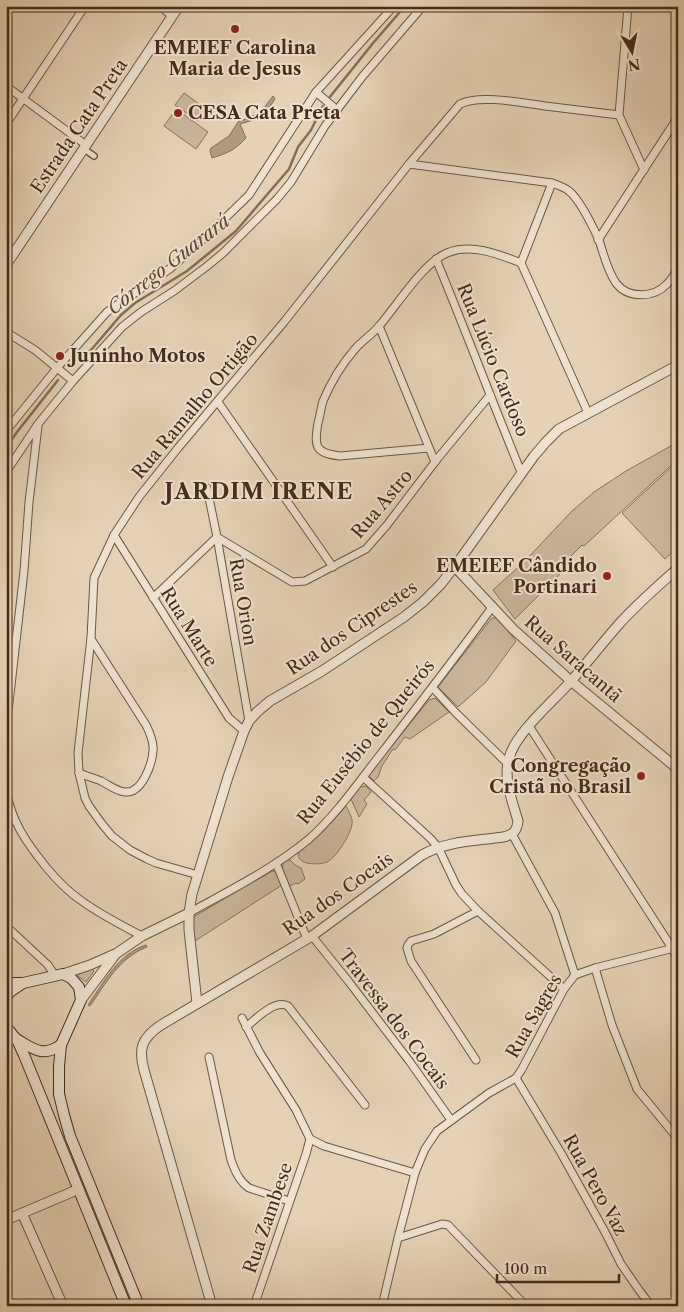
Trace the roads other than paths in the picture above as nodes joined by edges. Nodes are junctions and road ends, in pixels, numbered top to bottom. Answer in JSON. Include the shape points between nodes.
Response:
{"nodes":[{"id":1,"x":86,"y":6,"type":"edge"},
{"id":2,"x":160,"y":6,"type":"edge"},
{"id":3,"x":179,"y":6,"type":"edge"},
{"id":4,"x":394,"y":6,"type":"edge"},
{"id":5,"x":423,"y":6,"type":"edge"},
{"id":6,"x":628,"y":6,"type":"edge"},
{"id":7,"x":172,"y":16,"type":"junction"},
{"id":8,"x":6,"y":86,"type":"edge"},
{"id":9,"x":316,"y":92,"type":"junction"},
{"id":10,"x":24,"y":98,"type":"junction"},
{"id":11,"x":337,"y":110,"type":"junction"},
{"id":12,"x":620,"y":115,"type":"junction"},
{"id":13,"x":678,"y":117,"type":"edge"},
{"id":14,"x":6,"y":124,"type":"edge"},
{"id":15,"x":85,"y":147,"type":"junction"},
{"id":16,"x":94,"y":156,"type":"dead end"},
{"id":17,"x":408,"y":164,"type":"junction"},
{"id":18,"x":644,"y":170,"type":"junction"},
{"id":19,"x":552,"y":183,"type":"junction"},
{"id":20,"x":598,"y":240,"type":"junction"},
{"id":21,"x":436,"y":259,"type":"junction"},
{"id":22,"x":521,"y":263,"type":"junction"},
{"id":23,"x":6,"y":265,"type":"edge"},
{"id":24,"x":678,"y":268,"type":"edge"},
{"id":25,"x":379,"y":326,"type":"junction"},
{"id":26,"x":6,"y":332,"type":"edge"},
{"id":27,"x":678,"y":365,"type":"edge"},
{"id":28,"x":57,"y":368,"type":"junction"},
{"id":29,"x":73,"y":381,"type":"junction"},
{"id":30,"x":490,"y":395,"type":"junction"},
{"id":31,"x":218,"y":402,"type":"junction"},
{"id":32,"x":588,"y":413,"type":"junction"},
{"id":33,"x":38,"y":424,"type":"junction"},
{"id":34,"x":6,"y":431,"type":"edge"},
{"id":35,"x":429,"y":448,"type":"junction"},
{"id":36,"x":18,"y":455,"type":"junction"},
{"id":37,"x":34,"y":460,"type":"junction"},
{"id":38,"x":435,"y":462,"type":"junction"},
{"id":39,"x":6,"y":472,"type":"edge"},
{"id":40,"x":521,"y":472,"type":"junction"},
{"id":41,"x":207,"y":488,"type":"dead end"},
{"id":42,"x":114,"y":535,"type":"junction"},
{"id":43,"x":217,"y":537,"type":"junction"},
{"id":44,"x":334,"y":567,"type":"junction"},
{"id":45,"x":454,"y":567,"type":"junction"},
{"id":46,"x":678,"y":568,"type":"edge"},
{"id":47,"x":153,"y":598,"type":"junction"},
{"id":48,"x":493,"y":606,"type":"junction"},
{"id":49,"x":91,"y":638,"type":"junction"},
{"id":50,"x":571,"y":681,"type":"junction"},
{"id":51,"x":433,"y":688,"type":"junction"},
{"id":52,"x":249,"y":721,"type":"junction"},
{"id":53,"x":529,"y":726,"type":"junction"},
{"id":54,"x":6,"y":729,"type":"edge"},
{"id":55,"x":244,"y":731,"type":"junction"},
{"id":56,"x":508,"y":764,"type":"junction"},
{"id":57,"x":678,"y":769,"type":"edge"},
{"id":58,"x":79,"y":773,"type":"junction"},
{"id":59,"x":363,"y":777,"type":"junction"},
{"id":60,"x":6,"y":789,"type":"edge"},
{"id":61,"x":512,"y":834,"type":"junction"},
{"id":62,"x":438,"y":848,"type":"junction"},
{"id":63,"x":276,"y":863,"type":"junction"},
{"id":64,"x":198,"y":875,"type":"junction"},
{"id":65,"x":478,"y":911,"type":"junction"},
{"id":66,"x":189,"y":912,"type":"junction"},
{"id":67,"x":6,"y":926,"type":"edge"},
{"id":68,"x":142,"y":936,"type":"junction"},
{"id":69,"x":309,"y":938,"type":"junction"},
{"id":70,"x":675,"y":948,"type":"edge"},
{"id":71,"x":117,"y":953,"type":"junction"},
{"id":72,"x":678,"y":960,"type":"edge"},
{"id":73,"x":595,"y":968,"type":"junction"},
{"id":74,"x":59,"y":975,"type":"junction"},
{"id":75,"x":575,"y":975,"type":"junction"},
{"id":76,"x":23,"y":982,"type":"junction"},
{"id":77,"x":6,"y":983,"type":"edge"},
{"id":78,"x":564,"y":989,"type":"junction"},
{"id":79,"x":6,"y":997,"type":"edge"},
{"id":80,"x":81,"y":1000,"type":"junction"},
{"id":81,"x":197,"y":1003,"type":"junction"},
{"id":82,"x":242,"y":1018,"type":"dead end"},
{"id":83,"x":246,"y":1027,"type":"junction"},
{"id":84,"x":6,"y":1028,"type":"edge"},
{"id":85,"x":17,"y":1040,"type":"junction"},
{"id":86,"x":61,"y":1045,"type":"junction"},
{"id":87,"x":209,"y":1057,"type":"dead end"},
{"id":88,"x":476,"y":1060,"type":"dead end"},
{"id":89,"x":516,"y":1078,"type":"junction"},
{"id":90,"x":365,"y":1105,"type":"dead end"},
{"id":91,"x":451,"y":1120,"type":"junction"},
{"id":92,"x":310,"y":1139,"type":"junction"},
{"id":93,"x":678,"y":1139,"type":"edge"},
{"id":94,"x":415,"y":1173,"type":"junction"},
{"id":95,"x":78,"y":1189,"type":"junction"},
{"id":96,"x":290,"y":1201,"type":"junction"},
{"id":97,"x":22,"y":1213,"type":"junction"},
{"id":98,"x":6,"y":1220,"type":"edge"},
{"id":99,"x":398,"y":1238,"type":"junction"},
{"id":100,"x":63,"y":1306,"type":"edge"},
{"id":101,"x":126,"y":1306,"type":"edge"},
{"id":102,"x":139,"y":1306,"type":"edge"},
{"id":103,"x":212,"y":1306,"type":"edge"},
{"id":104,"x":254,"y":1306,"type":"edge"},
{"id":105,"x":382,"y":1306,"type":"edge"},
{"id":106,"x":526,"y":1306,"type":"edge"},
{"id":107,"x":651,"y":1306,"type":"edge"}],
"edges":[{"from":1,"to":10,"type":"street"},
{"from":2,"to":7,"type":"street"},
{"from":3,"to":7,"type":"street","name":"Estrada Cata Preta"},
{"from":4,"to":9,"type":"street"},
{"from":5,"to":11,"type":"street"},
{"from":6,"to":12,"type":"street"},
{"from":7,"to":15,"type":"street","name":"Estrada Cata Preta"},
{"from":8,"to":10,"type":"street"},
{"from":9,"to":11,"type":"street"},
{"from":9,"to":28,"type":"street","via":[[249,195],[171,268],[106,312]]},
{"from":10,"to":14,"type":"street"},
{"from":10,"to":15,"type":"street"},
{"from":11,"to":29,"type":"street","via":[[277,199],[223,253],[122,327]]},
{"from":12,"to":17,"type":"street","name":"Rua Ramalho Ortigão","via":[[502,100],[467,100]]},
{"from":12,"to":18,"type":"street"},
{"from":13,"to":18,"type":"street"},
{"from":15,"to":16,"type":"street"},
{"from":15,"to":23,"type":"street","name":"Estrada Cata Preta"},
{"from":17,"to":19,"type":"street"},
{"from":17,"to":31,"type":"street","name":"Rua Ramalho Ortigão"},
{"from":18,"to":20,"type":"street"},
{"from":19,"to":20,"type":"street","via":[[575,197]]},
{"from":19,"to":22,"type":"street"},
{"from":20,"to":24,"type":"street","via":[[608,269],[624,291],[645,295],[656,292],[667,284]]},
{"from":21,"to":22,"type":"street","via":[[460,249],[470,249]]},
{"from":21,"to":25,"type":"street"},
{"from":21,"to":30,"type":"street","name":"Rua Lúcio Cardoso"},
{"from":22,"to":32,"type":"street"},
{"from":25,"to":35,"type":"street"},
{"from":25,"to":35,"type":"street","via":[[355,349],[336,375],[323,402],[315,438],[317,445],[327,454],[340,456]]},
{"from":26,"to":28,"type":"street"},
{"from":27,"to":32,"type":"street","name":"Rua dos Ciprestes"},
{"from":28,"to":29,"type":"street"},
{"from":28,"to":34,"type":"street"},
{"from":29,"to":33,"type":"street"},
{"from":30,"to":38,"type":"street","name":"Rua Astro"},
{"from":30,"to":40,"type":"street","name":"Rua Lúcio Cardoso"},
{"from":31,"to":42,"type":"street","name":"Rua Ramalho Ortigão","via":[[139,497]]},
{"from":31,"to":44,"type":"street"},
{"from":32,"to":40,"type":"street","name":"Rua dos Ciprestes","via":[[560,429]]},
{"from":33,"to":36,"type":"street"},
{"from":33,"to":37,"type":"street"},
{"from":35,"to":38,"type":"street"},
{"from":36,"to":37,"type":"street","via":[[27,454]]},
{"from":36,"to":39,"type":"street"},
{"from":37,"to":54,"type":"street"},
{"from":38,"to":44,"type":"street","name":"Rua Astro","via":[[366,549]]},
{"from":40,"to":45,"type":"street","name":"Rua dos Ciprestes"},
{"from":41,"to":43,"type":"street","name":"Rua Orion"},
{"from":42,"to":47,"type":"street","name":"Rua Marte"},
{"from":42,"to":49,"type":"street","name":"Rua Ramalho Ortigão","via":[[94,578]]},
{"from":43,"to":44,"type":"street","name":"Rua Astro","via":[[292,582],[305,581]]},
{"from":43,"to":47,"type":"street"},
{"from":43,"to":52,"type":"street","name":"Rua Orion"},
{"from":45,"to":48,"type":"street","name":"Rua Saracantã"},
{"from":45,"to":52,"type":"street","name":"Rua dos Ciprestes","via":[[423,602],[270,702]]},
{"from":46,"to":50,"type":"street","via":[[631,611]]},
{"from":47,"to":55,"type":"street","name":"Rua Marte","via":[[229,718]]},
{"from":48,"to":50,"type":"street","name":"Rua Saracantã","via":[[513,629]]},
{"from":48,"to":51,"type":"street","name":"Rua Eusébio de Queirós"},
{"from":49,"to":58,"type":"street","name":"Rua Ramalho Ortigão","via":[[78,753]]},
{"from":49,"to":58,"type":"street","via":[[146,725],[153,751],[144,780],[131,792],[115,790]]},
{"from":50,"to":53,"type":"street"},
{"from":50,"to":57,"type":"street","name":"Rua Saracantã"},
{"from":51,"to":56,"type":"street"},
{"from":51,"to":59,"type":"street","name":"Rua Eusébio de Queirós"},
{"from":52,"to":55,"type":"street","name":"Rua dos Ciprestes"},
{"from":53,"to":56,"type":"street","via":[[512,750]]},
{"from":53,"to":70,"type":"street"},
{"from":55,"to":64,"type":"street","name":"Rua dos Ciprestes"},
{"from":56,"to":61,"type":"street","via":[[508,786],[518,821]]},
{"from":58,"to":64,"type":"street","name":"Rua Ramalho Ortigão","via":[[89,806],[112,836],[147,859]]},
{"from":59,"to":62,"type":"street"},
{"from":59,"to":63,"type":"street","name":"Rua Eusébio de Queirós","via":[[318,830]]},
{"from":60,"to":68,"type":"street","via":[[15,820],[26,840],[59,882],[90,907]]},
{"from":61,"to":62,"type":"street","name":"Rua dos Cocais"},
{"from":61,"to":75,"type":"street","via":[[555,913]]},
{"from":62,"to":65,"type":"street","via":[[456,885]]},
{"from":62,"to":69,"type":"street","name":"Rua dos Cocais","via":[[414,860]]},
{"from":63,"to":66,"type":"street","name":"Rua Eusébio de Queirós"},
{"from":63,"to":69,"type":"street","name":"Travessa dos Cocais"},
{"from":64,"to":66,"type":"street","name":"Rua dos Ciprestes"},
{"from":65,"to":78,"type":"street"},
{"from":65,"to":88,"type":"street","via":[[434,934],[413,939],[408,945],[412,961]]},
{"from":66,"to":68,"type":"street","name":"Rua Eusébio de Queirós"},
{"from":66,"to":81,"type":"street","name":"Rua dos Ciprestes"},
{"from":67,"to":74,"type":"street"},
{"from":68,"to":71,"type":"street","name":"Rua Eusébio de Queirós"},
{"from":69,"to":81,"type":"street","name":"Rua dos Cocais"},
{"from":69,"to":91,"type":"street","name":"Travessa dos Cocais","via":[[350,982]]},
{"from":70,"to":72,"type":"street"},
{"from":70,"to":73,"type":"street","name":"Rua Sagres"},
{"from":71,"to":74,"type":"street","name":"Rua Eusébio de Queirós"},
{"from":71,"to":80,"type":"street","name":"Rua Eusébio de Queirós"},
{"from":73,"to":75,"type":"street","name":"Rua Sagres"},
{"from":73,"to":93,"type":"street","via":[[612,1025],[637,1089]]},
{"from":74,"to":76,"type":"main road","name":"Rua Eusébio de Queirós"},
{"from":74,"to":80,"type":"main road","via":[[76,983]]},
{"from":75,"to":78,"type":"street","name":"Rua Sagres"},
{"from":76,"to":77,"type":"main road","name":"Rua Eusébio de Queirós"},
{"from":76,"to":79,"type":"main road"},
{"from":78,"to":89,"type":"street","name":"Rua Sagres"},
{"from":80,"to":86,"type":"main road"},
{"from":81,"to":103,"type":"street","name":"Rua dos Cocais","via":[[155,1029],[143,1043],[140,1055]]},
{"from":82,"to":83,"type":"street"},
{"from":83,"to":90,"type":"street","via":[[274,1005],[282,1003],[288,1006]]},
{"from":83,"to":92,"type":"street"},
{"from":84,"to":85,"type":"main road"},
{"from":85,"to":86,"type":"main road","via":[[41,1052],[52,1051]]},
{"from":85,"to":95,"type":"main road"},
{"from":86,"to":102,"type":"main road","via":[[59,1083],[66,1123]]},
{"from":87,"to":96,"type":"street","via":[[237,1175],[249,1188]]},
{"from":89,"to":91,"type":"street","name":"Rua Sagres"},
{"from":89,"to":107,"type":"street","name":"Rua Pero Vaz","via":[[621,1264]]},
{"from":91,"to":94,"type":"street","name":"Rua Sagres","via":[[437,1131]]},
{"from":92,"to":94,"type":"street"},
{"from":92,"to":96,"type":"street","name":"Rua Zambese"},
{"from":94,"to":99,"type":"street","name":"Rua Sagres"},
{"from":95,"to":97,"type":"street"},
{"from":95,"to":101,"type":"main road"},
{"from":96,"to":104,"type":"street","name":"Rua Zambese"},
{"from":97,"to":98,"type":"street"},
{"from":97,"to":100,"type":"street"},
{"from":99,"to":105,"type":"street","name":"Rua Sagres"},
{"from":99,"to":106,"type":"street","via":[[448,1225]]}]}
